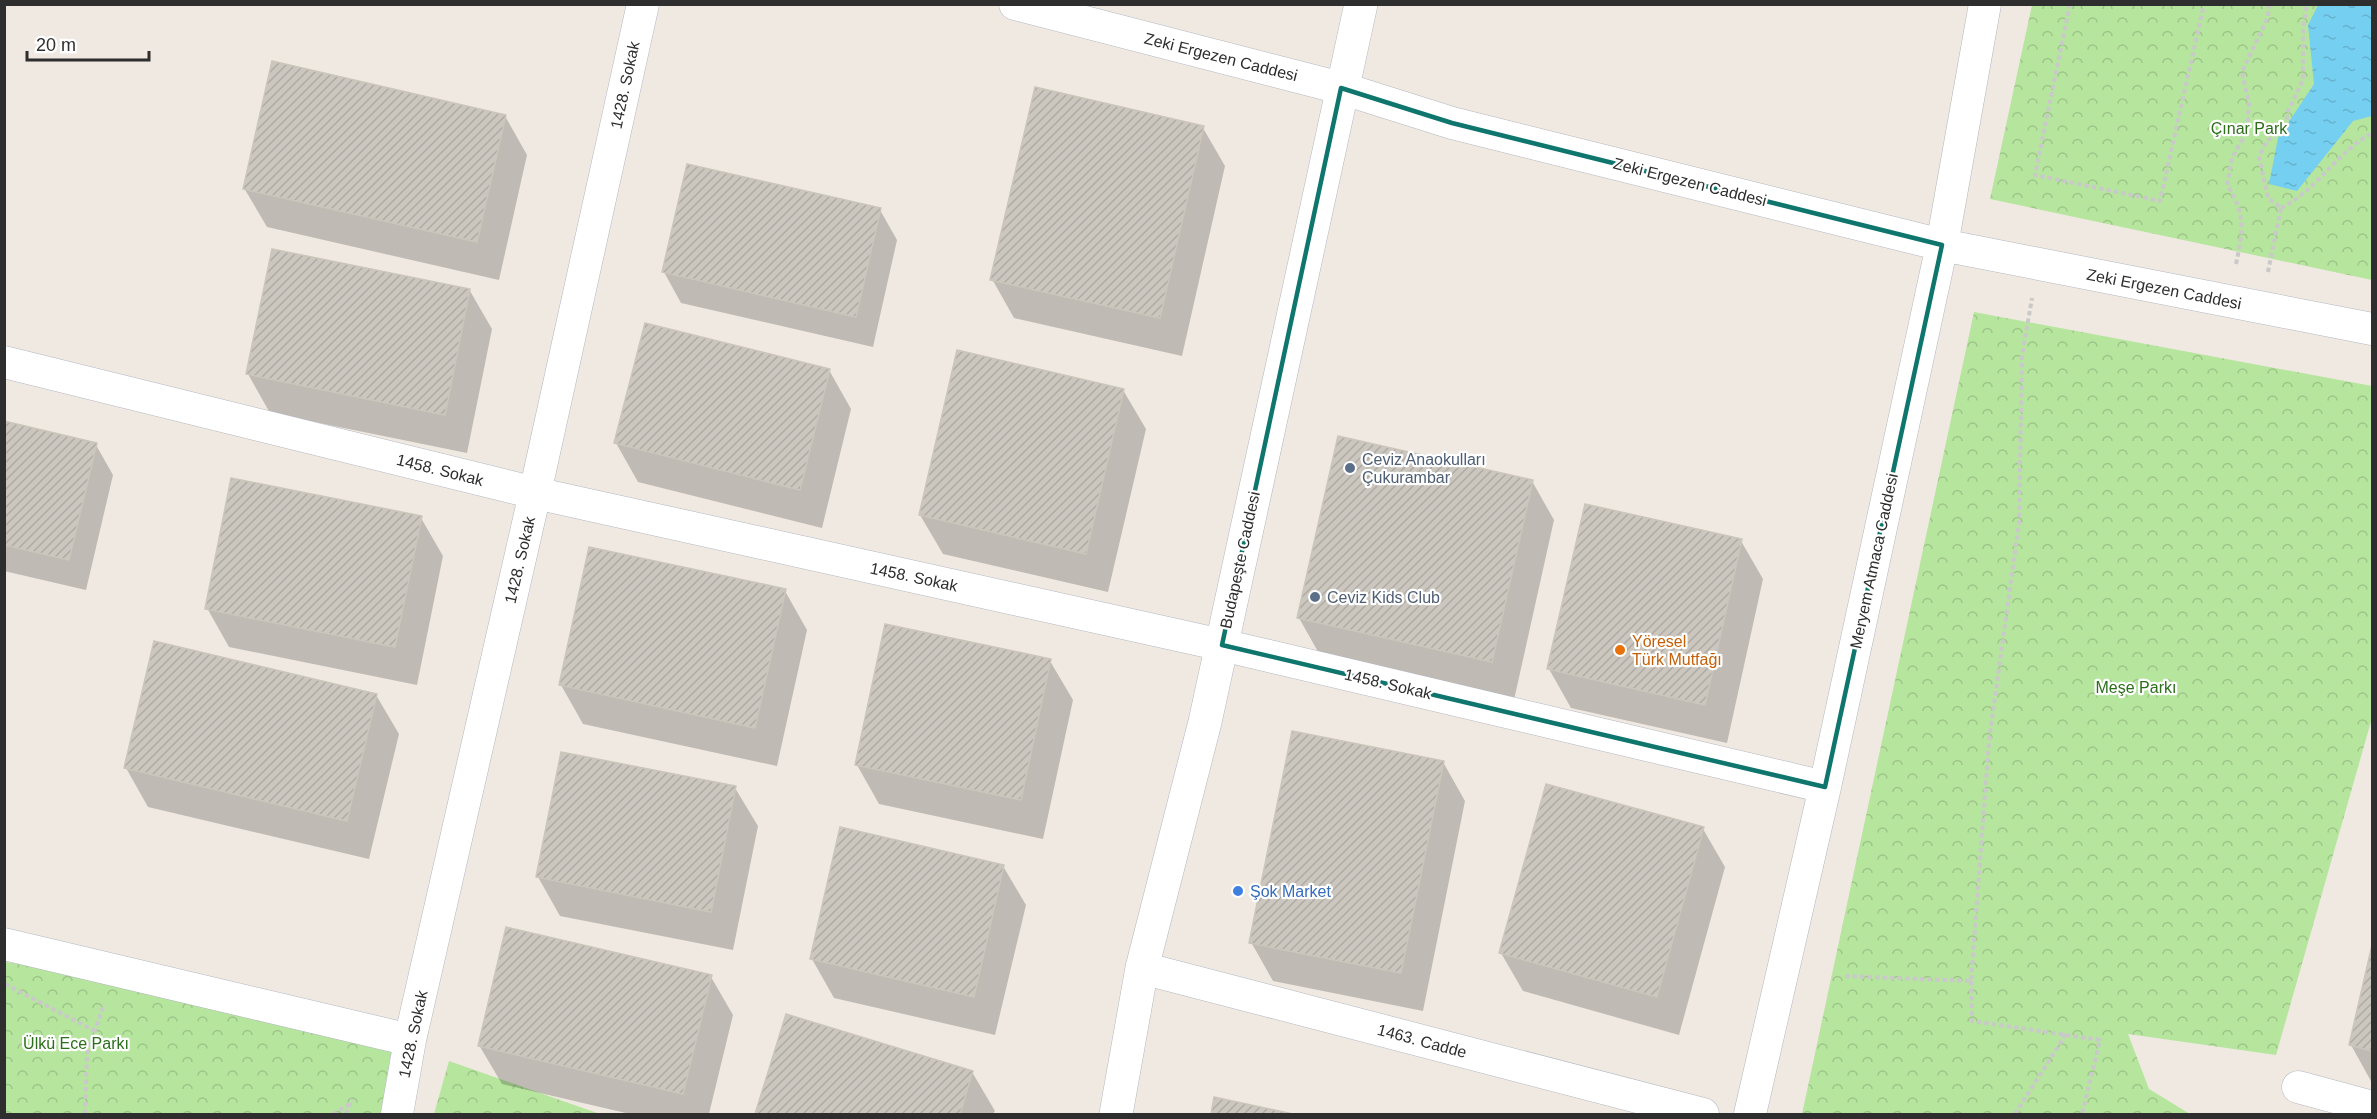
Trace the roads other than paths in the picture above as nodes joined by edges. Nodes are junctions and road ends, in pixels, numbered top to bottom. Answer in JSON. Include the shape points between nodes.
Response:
{"nodes":[{"id":1,"x":643,"y":4,"type":"edge"},
{"id":2,"x":1015,"y":4,"type":"edge"},
{"id":3,"x":1361,"y":4,"type":"edge"},
{"id":4,"x":1985,"y":4,"type":"edge"},
{"id":5,"x":1341,"y":88,"type":"junction"},
{"id":6,"x":1942,"y":245,"type":"junction"},
{"id":7,"x":2373,"y":329,"type":"edge"},
{"id":8,"x":4,"y":362,"type":"edge"},
{"id":9,"x":535,"y":493,"type":"junction"},
{"id":10,"x":1222,"y":645,"type":"junction"},
{"id":11,"x":1825,"y":787,"type":"junction"},
{"id":12,"x":4,"y":944,"type":"edge"},
{"id":13,"x":1142,"y":968,"type":"junction"},
{"id":14,"x":410,"y":1040,"type":"junction"},
{"id":15,"x":2298,"y":1087,"type":"dead end"},
{"id":16,"x":2373,"y":1107,"type":"edge"},
{"id":17,"x":397,"y":1114,"type":"edge"},
{"id":18,"x":1116,"y":1114,"type":"edge"},
{"id":19,"x":1702,"y":1114,"type":"edge"},
{"id":20,"x":1750,"y":1114,"type":"edge"}],
"edges":[{"from":1,"to":9,"type":"street","name":"1428. Sokak"},
{"from":2,"to":5,"type":"street","name":"Zeki Ergezen Caddesi"},
{"from":3,"to":5,"type":"street","name":"Budapeşte Caddesi"},
{"from":4,"to":6,"type":"street","name":"Meryem Atmaca Caddesi"},
{"from":5,"to":6,"type":"street","name":"Zeki Ergezen Caddesi","via":[[1452,123]]},
{"from":5,"to":10,"type":"street","name":"Budapeşte Caddesi"},
{"from":6,"to":7,"type":"street","name":"Zeki Ergezen Caddesi"},
{"from":6,"to":11,"type":"street","name":"Meryem Atmaca Caddesi"},
{"from":8,"to":9,"type":"street","name":"1458. Sokak"},
{"from":9,"to":10,"type":"street","name":"1458. Sokak"},
{"from":9,"to":14,"type":"street","name":"1428. Sokak"},
{"from":10,"to":11,"type":"street","name":"1458. Sokak"},
{"from":10,"to":13,"type":"street","name":"Budapeşte Caddesi"},
{"from":11,"to":20,"type":"street","name":"Meryem Atmaca Caddesi"},
{"from":12,"to":14,"type":"street"},
{"from":13,"to":18,"type":"street","name":"Budapeşte Caddesi"},
{"from":13,"to":19,"type":"street","name":"1463. Cadde"},
{"from":14,"to":17,"type":"street","name":"1428. Sokak"},
{"from":15,"to":16,"type":"street"}]}
